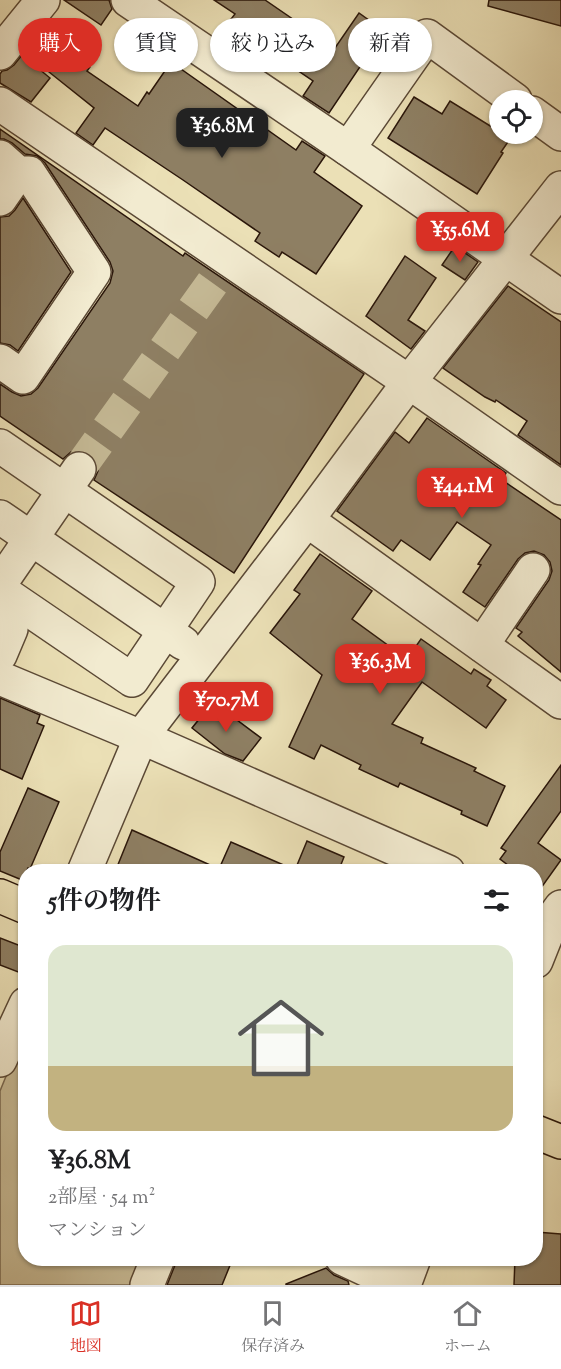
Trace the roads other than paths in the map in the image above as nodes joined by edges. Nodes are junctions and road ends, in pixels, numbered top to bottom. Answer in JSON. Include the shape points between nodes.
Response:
{"nodes":[{"id":1,"x":43,"y":0,"type":"edge"},
{"id":2,"x":128,"y":0,"type":"edge"},
{"id":3,"x":0,"y":53,"type":"edge"},
{"id":4,"x":501,"y":90,"type":"edge"},
{"id":5,"x":0,"y":104,"type":"edge"},
{"id":6,"x":543,"y":121,"type":"edge"},
{"id":7,"x":561,"y":134,"type":"edge"},
{"id":8,"x":348,"y":149,"type":"junction"},
{"id":9,"x":6,"y":177,"type":"edge"},
{"id":10,"x":561,"y":188,"type":"edge"},
{"id":11,"x":505,"y":258,"type":"junction"},
{"id":12,"x":561,"y":297,"type":"edge"},
{"id":13,"x":0,"y":361,"type":"edge"},
{"id":14,"x":409,"y":382,"type":"junction"},
{"id":15,"x":0,"y":446,"type":"edge"},
{"id":16,"x":72,"y":480,"type":"junction"},
{"id":17,"x":561,"y":488,"type":"edge"},
{"id":18,"x":0,"y":517,"type":"edge"},
{"id":19,"x":306,"y":520,"type":"junction"},
{"id":20,"x":32,"y":538,"type":"junction"},
{"id":21,"x":533,"y":570,"type":"dead end"},
{"id":22,"x":0,"y":584,"type":"edge"},
{"id":23,"x":0,"y":590,"type":"edge"},
{"id":24,"x":0,"y":596,"type":"edge"},
{"id":25,"x":165,"y":631,"type":"junction"},
{"id":26,"x":482,"y":645,"type":"junction"},
{"id":27,"x":0,"y":655,"type":"edge"},
{"id":28,"x":202,"y":656,"type":"junction"},
{"id":29,"x":0,"y":678,"type":"edge"},
{"id":30,"x":561,"y":702,"type":"edge"},
{"id":31,"x":141,"y":737,"type":"junction"},
{"id":32,"x":87,"y":864,"type":"edge"},
{"id":33,"x":430,"y":864,"type":"edge"},
{"id":34,"x":0,"y":896,"type":"edge"},
{"id":35,"x":18,"y":904,"type":"edge"},
{"id":36,"x":550,"y":912,"type":"edge"},
{"id":37,"x":543,"y":936,"type":"edge"},
{"id":38,"x":18,"y":1021,"type":"edge"},
{"id":39,"x":0,"y":1060,"type":"edge"},
{"id":40,"x":543,"y":1135,"type":"edge"},
{"id":41,"x":561,"y":1142,"type":"edge"},
{"id":42,"x":155,"y":1266,"type":"edge"},
{"id":43,"x":359,"y":1266,"type":"edge"},
{"id":44,"x":410,"y":1266,"type":"edge"},
{"id":45,"x":147,"y":1285,"type":"edge"},
{"id":46,"x":401,"y":1285,"type":"edge"}],
"edges":[{"from":1,"to":3,"type":"street"},
{"from":2,"to":8,"type":"street"},
{"from":4,"to":8,"type":"street","via":[[427,36]]},
{"from":5,"to":14,"type":"street"},
{"from":6,"to":7,"type":"street"},
{"from":8,"to":11,"type":"street"},
{"from":9,"to":13,"type":"street","via":[[29,173],[94,272],[23,377]]},
{"from":10,"to":11,"type":"street"},
{"from":11,"to":12,"type":"street"},
{"from":11,"to":14,"type":"street"},
{"from":14,"to":17,"type":"street"},
{"from":14,"to":19,"type":"street"},
{"from":15,"to":16,"type":"street"},
{"from":16,"to":20,"type":"street"},
{"from":16,"to":25,"type":"street","via":[[198,582]]},
{"from":18,"to":20,"type":"street"},
{"from":19,"to":26,"type":"street"},
{"from":19,"to":28,"type":"street"},
{"from":20,"to":22,"type":"street"},
{"from":20,"to":25,"type":"street"},
{"from":21,"to":26,"type":"street"},
{"from":23,"to":25,"type":"street","via":[[132,680]]},
{"from":24,"to":27,"type":"street","via":[[11,629]]},
{"from":25,"to":28,"type":"street"},
{"from":26,"to":30,"type":"street"},
{"from":28,"to":31,"type":"street"},
{"from":29,"to":31,"type":"street"},
{"from":31,"to":32,"type":"street"},
{"from":31,"to":33,"type":"street"},
{"from":34,"to":35,"type":"main road"},
{"from":36,"to":37,"type":"street"},
{"from":38,"to":39,"type":"street"},
{"from":40,"to":41,"type":"main road"},
{"from":42,"to":45,"type":"street"},
{"from":43,"to":46,"type":"street"},
{"from":44,"to":46,"type":"street"}]}
